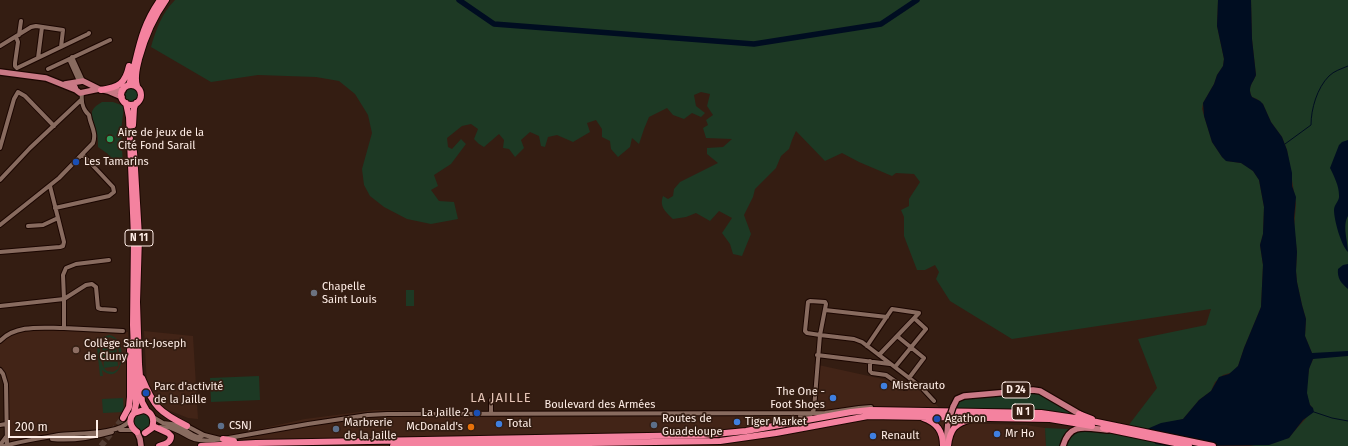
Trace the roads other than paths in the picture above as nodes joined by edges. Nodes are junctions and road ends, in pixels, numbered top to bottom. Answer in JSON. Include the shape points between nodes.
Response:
{"nodes":[{"id":1,"x":160,"y":0,"type":"edge"},
{"id":2,"x":166,"y":0,"type":"edge"},
{"id":3,"x":21,"y":21,"type":"dead end"},
{"id":4,"x":42,"y":27,"type":"junction"},
{"id":5,"x":89,"y":32,"type":"dead end"},
{"id":6,"x":17,"y":36,"type":"junction"},
{"id":7,"x":140,"y":37,"type":"junction"},
{"id":8,"x":110,"y":40,"type":"dead end"},
{"id":9,"x":0,"y":46,"type":"edge"},
{"id":10,"x":61,"y":47,"type":"junction"},
{"id":11,"x":38,"y":58,"type":"junction"},
{"id":12,"x":71,"y":58,"type":"junction"},
{"id":13,"x":48,"y":69,"type":"dead end"},
{"id":14,"x":0,"y":72,"type":"edge"},
{"id":15,"x":80,"y":79,"type":"junction"},
{"id":16,"x":61,"y":84,"type":"junction"},
{"id":17,"x":129,"y":85,"type":"junction"},
{"id":18,"x":137,"y":86,"type":"junction"},
{"id":19,"x":103,"y":90,"type":"junction"},
{"id":20,"x":123,"y":90,"type":"junction"},
{"id":21,"x":80,"y":92,"type":"junction"},
{"id":22,"x":124,"y":100,"type":"junction"},
{"id":23,"x":80,"y":101,"type":"junction"},
{"id":24,"x":136,"y":104,"type":"junction"},
{"id":25,"x":54,"y":126,"type":"junction"},
{"id":26,"x":0,"y":148,"type":"edge"},
{"id":27,"x":83,"y":155,"type":"junction"},
{"id":28,"x":0,"y":180,"type":"edge"},
{"id":29,"x":50,"y":186,"type":"junction"},
{"id":30,"x":55,"y":208,"type":"junction"},
{"id":31,"x":58,"y":218,"type":"junction"},
{"id":32,"x":0,"y":225,"type":"edge"},
{"id":33,"x":28,"y":226,"type":"dead end"},
{"id":34,"x":0,"y":252,"type":"edge"},
{"id":35,"x":109,"y":260,"type":"dead end"},
{"id":36,"x":133,"y":270,"type":"junction"},
{"id":37,"x":64,"y":299,"type":"junction"},
{"id":38,"x":0,"y":306,"type":"edge"},
{"id":39,"x":115,"y":310,"type":"dead end"},
{"id":40,"x":825,"y":310,"type":"junction"},
{"id":41,"x":886,"y":316,"type":"junction"},
{"id":42,"x":914,"y":318,"type":"junction"},
{"id":43,"x":64,"y":328,"type":"junction"},
{"id":44,"x":123,"y":331,"type":"dead end"},
{"id":45,"x":820,"y":335,"type":"junction"},
{"id":46,"x":897,"y":336,"type":"junction"},
{"id":47,"x":0,"y":341,"type":"edge"},
{"id":48,"x":867,"y":346,"type":"junction"},
{"id":49,"x":911,"y":347,"type":"junction"},
{"id":50,"x":817,"y":355,"type":"junction"},
{"id":51,"x":879,"y":355,"type":"junction"},
{"id":52,"x":870,"y":361,"type":"junction"},
{"id":53,"x":893,"y":366,"type":"junction"},
{"id":54,"x":0,"y":370,"type":"edge"},
{"id":55,"x":140,"y":373,"type":"junction"},
{"id":56,"x":911,"y":379,"type":"junction"},
{"id":57,"x":491,"y":400,"type":"dead end"},
{"id":58,"x":934,"y":401,"type":"dead end"},
{"id":59,"x":897,"y":410,"type":"junction"},
{"id":60,"x":147,"y":411,"type":"junction"},
{"id":61,"x":134,"y":413,"type":"junction"},
{"id":62,"x":491,"y":413,"type":"junction"},
{"id":63,"x":812,"y":413,"type":"junction"},
{"id":64,"x":1078,"y":414,"type":"junction"},
{"id":65,"x":920,"y":416,"type":"junction"},
{"id":66,"x":153,"y":417,"type":"junction"},
{"id":67,"x":123,"y":418,"type":"tunnel mouth"},
{"id":68,"x":1014,"y":418,"type":"junction"},
{"id":69,"x":130,"y":419,"type":"junction"},
{"id":70,"x":6,"y":424,"type":"junction"},
{"id":71,"x":0,"y":425,"type":"edge"},
{"id":72,"x":153,"y":427,"type":"junction"},
{"id":73,"x":171,"y":428,"type":"junction"},
{"id":74,"x":1109,"y":428,"type":"junction"},
{"id":75,"x":188,"y":429,"type":"junction"},
{"id":76,"x":135,"y":431,"type":"junction"},
{"id":77,"x":195,"y":431,"type":"junction"},
{"id":78,"x":1132,"y":431,"type":"junction"},
{"id":79,"x":145,"y":432,"type":"joint"},
{"id":80,"x":73,"y":434,"type":"junction"},
{"id":81,"x":6,"y":435,"type":"junction"},
{"id":82,"x":206,"y":435,"type":"junction"},
{"id":83,"x":490,"y":435,"type":"dead end"},
{"id":84,"x":509,"y":435,"type":"dead end"},
{"id":85,"x":232,"y":437,"type":"junction"},
{"id":86,"x":47,"y":438,"type":"junction"},
{"id":87,"x":73,"y":440,"type":"junction"},
{"id":88,"x":223,"y":440,"type":"junction"},
{"id":89,"x":463,"y":440,"type":"junction"},
{"id":90,"x":552,"y":441,"type":"junction"},
{"id":91,"x":671,"y":442,"type":"junction"},
{"id":92,"x":256,"y":443,"type":"junction"},
{"id":93,"x":142,"y":444,"type":"edge"},
{"id":94,"x":564,"y":444,"type":"junction"},
{"id":95,"x":0,"y":445,"type":"edge"},
{"id":96,"x":6,"y":446,"type":"edge"},
{"id":97,"x":159,"y":446,"type":"edge"},
{"id":98,"x":201,"y":446,"type":"edge"},
{"id":99,"x":393,"y":446,"type":"edge"},
{"id":100,"x":445,"y":446,"type":"edge"},
{"id":101,"x":534,"y":446,"type":"edge"},
{"id":102,"x":599,"y":446,"type":"edge"},
{"id":103,"x":620,"y":446,"type":"edge"},
{"id":104,"x":945,"y":446,"type":"edge"},
{"id":105,"x":1063,"y":446,"type":"edge"},
{"id":106,"x":1189,"y":446,"type":"edge"},
{"id":107,"x":1213,"y":446,"type":"edge"},
{"id":108,"x":1219,"y":446,"type":"edge"}],
"edges":[{"from":1,"to":7,"type":"highway"},
{"from":2,"to":18,"type":"highway","via":[[152,22],[143,44],[135,80]]},
{"from":3,"to":6,"type":"street"},
{"from":4,"to":6,"type":"street","via":[[33,26]]},
{"from":4,"to":10,"type":"street","via":[[63,30]]},
{"from":4,"to":11,"type":"street"},
{"from":5,"to":10,"type":"street"},
{"from":6,"to":9,"type":"street"},
{"from":6,"to":11,"type":"street","via":[[15,66],[19,67]]},
{"from":7,"to":17,"type":"highway"},
{"from":7,"to":19,"type":"highway","via":[[124,80],[115,87]]},
{"from":8,"to":12,"type":"street"},
{"from":10,"to":11,"type":"street"},
{"from":12,"to":13,"type":"street"},
{"from":12,"to":15,"type":"street"},
{"from":14,"to":16,"type":"main road","via":[[37,76]]},
{"from":15,"to":16,"type":"main road"},
{"from":15,"to":19,"type":"main road"},
{"from":15,"to":21,"type":"main road","via":[[75,87]]},
{"from":15,"to":21,"type":"main road","via":[[88,87]]},
{"from":16,"to":21,"type":"main road"},
{"from":17,"to":18,"type":"highway"},
{"from":17,"to":20,"type":"highway"},
{"from":18,"to":24,"type":"highway","via":[[141,96]]},
{"from":19,"to":20,"type":"main road"},
{"from":19,"to":21,"type":"main road"},
{"from":19,"to":22,"type":"main road"},
{"from":20,"to":22,"type":"highway"},
{"from":21,"to":23,"type":"street"},
{"from":22,"to":24,"type":"highway","via":[[130,105]]},
{"from":22,"to":36,"type":"highway","number":"N 11","via":[[129,125]]},
{"from":23,"to":25,"type":"street"},
{"from":23,"to":27,"type":"street","via":[[94,132],[94,141]]},
{"from":24,"to":55,"type":"highway","number":"N 11","via":[[132,122],[139,237],[137,302]]},
{"from":25,"to":26,"type":"street","via":[[18,92]]},
{"from":25,"to":28,"type":"street"},
{"from":27,"to":29,"type":"street"},
{"from":27,"to":30,"type":"street","via":[[114,188],[114,192],[109,196]]},
{"from":29,"to":30,"type":"street"},
{"from":29,"to":32,"type":"street"},
{"from":30,"to":31,"type":"street"},
{"from":31,"to":33,"type":"street","via":[[43,225]]},
{"from":31,"to":34,"type":"street","via":[[63,246]]},
{"from":35,"to":37,"type":"street","via":[[76,264],[66,268],[63,275]]},
{"from":36,"to":61,"type":"highway","number":"N 11","via":[[136,404]]},
{"from":36,"to":67,"type":"highway","via":[[130,306],[130,397]]},
{"from":37,"to":38,"type":"street"},
{"from":37,"to":39,"type":"street","via":[[92,284],[96,287],[98,308]]},
{"from":37,"to":43,"type":"street"},
{"from":40,"to":41,"type":"street"},
{"from":40,"to":45,"type":"street"},
{"from":40,"to":45,"type":"street","via":[[824,302],[808,302],[805,332]]},
{"from":41,"to":42,"type":"street","via":[[892,309],[919,312]]},
{"from":41,"to":48,"type":"street"},
{"from":42,"to":46,"type":"street"},
{"from":42,"to":49,"type":"street","via":[[926,329]]},
{"from":43,"to":44,"type":"street"},
{"from":43,"to":47,"type":"street","via":[[14,331]]},
{"from":45,"to":48,"type":"street","via":[[854,339]]},
{"from":45,"to":50,"type":"street"},
{"from":46,"to":49,"type":"street"},
{"from":46,"to":51,"type":"street"},
{"from":48,"to":51,"type":"street"},
{"from":49,"to":53,"type":"street"},
{"from":49,"to":56,"type":"street","via":[[924,358]]},
{"from":50,"to":52,"type":"street"},
{"from":50,"to":63,"type":"street"},
{"from":51,"to":53,"type":"street"},
{"from":52,"to":53,"type":"street"},
{"from":52,"to":56,"type":"street","via":[[872,373],[886,375],[905,388]]},
{"from":53,"to":56,"type":"street"},
{"from":54,"to":70,"type":"street","via":[[6,384]]},
{"from":55,"to":60,"type":"highway","number":"N 11","via":[[142,402]]},
{"from":55,"to":75,"type":"highway","via":[[157,406]]},
{"from":56,"to":58,"type":"street"},
{"from":57,"to":62,"type":"street"},
{"from":59,"to":63,"type":"street","name":"Boulevard des Armées","via":[[873,407]]},
{"from":59,"to":74,"type":"highway","number":"N 1","via":[[1041,413]]},
{"from":59,"to":90,"type":"highway","number":"N 1","via":[[860,410],[725,434]]},
{"from":60,"to":61,"type":"highway","via":[[140,410]]},
{"from":60,"to":66,"type":"highway"},
{"from":61,"to":69,"type":"highway"},
{"from":62,"to":63,"type":"street","name":"Boulevard des Armées"},
{"from":62,"to":85,"type":"street","name":"Boulevard des Armées","via":[[368,415]]},
{"from":64,"to":74,"type":"main road","number":"D 24"},
{"from":64,"to":78,"type":"highway"},
{"from":64,"to":104,"type":"main road","number":"D 24","bridge":true,"via":[[1040,391],[964,396],[957,399],[953,407]]},
{"from":65,"to":68,"type":"highway","number":"N 1"},
{"from":65,"to":91,"type":"highway","number":"N 1","via":[[868,416],[747,438]]},
{"from":65,"to":104,"type":"highway","via":[[930,420],[940,429]]},
{"from":66,"to":72,"type":"highway"},
{"from":66,"to":75,"type":"street","via":[[163,423]]},
{"from":68,"to":74,"type":"highway","number":"N 1","via":[[1069,421]]},
{"from":68,"to":104,"type":"highway","via":[[971,419],[963,422],[952,429]]},
{"from":69,"to":76,"type":"highway"},
{"from":69,"to":80,"type":"street","via":[[123,426],[92,434]]},
{"from":70,"to":71,"type":"street"},
{"from":70,"to":81,"type":"street"},
{"from":72,"to":73,"type":"street"},
{"from":72,"to":79,"type":"highway"},
{"from":72,"to":97,"type":"highway","via":[[168,432],[171,436],[168,443]]},
{"from":73,"to":75,"type":"street"},
{"from":73,"to":88,"type":"street","via":[[198,440]]},
{"from":74,"to":78,"type":"highway","number":"N 1"},
{"from":74,"to":105,"type":"main road","via":[[1076,428],[1068,434]]},
{"from":75,"to":77,"type":"street"},
{"from":75,"to":77,"type":"street"},
{"from":75,"to":82,"type":"street","via":[[198,437]]},
{"from":76,"to":87,"type":"street","via":[[124,429]]},
{"from":76,"to":93,"type":"main road"},
{"from":77,"to":82,"type":"street"},
{"from":78,"to":106,"type":"highway","number":"N 1"},
{"from":78,"to":107,"type":"highway","number":"N 1"},
{"from":78,"to":108,"type":"highway"},
{"from":79,"to":93,"type":"main road"},
{"from":80,"to":86,"type":"street"},
{"from":80,"to":87,"type":"street","via":[[70,436]]},
{"from":81,"to":95,"type":"street"},
{"from":81,"to":96,"type":"street"},
{"from":82,"to":85,"type":"street","name":"Boulevard des Armées"},
{"from":82,"to":88,"type":"street"},
{"from":83,"to":89,"type":"highway"},
{"from":84,"to":90,"type":"highway"},
{"from":85,"to":88,"type":"street","name":"Boulevard des Armées"},
{"from":86,"to":87,"type":"street"},
{"from":86,"to":96,"type":"street"},
{"from":88,"to":92,"type":"highway"},
{"from":89,"to":90,"type":"highway","number":"N 1"},
{"from":89,"to":92,"type":"highway","number":"N 1"},
{"from":90,"to":94,"type":"highway","number":"N 1"},
{"from":90,"to":100,"type":"highway","number":"N 1"},
{"from":90,"to":101,"type":"highway"},
{"from":91,"to":94,"type":"highway","number":"N 1"},
{"from":91,"to":103,"type":"highway"},
{"from":92,"to":98,"type":"highway","number":"N 1"},
{"from":94,"to":102,"type":"highway"},
{"from":99,"to":100,"type":"highway","number":"N 1"}]}
